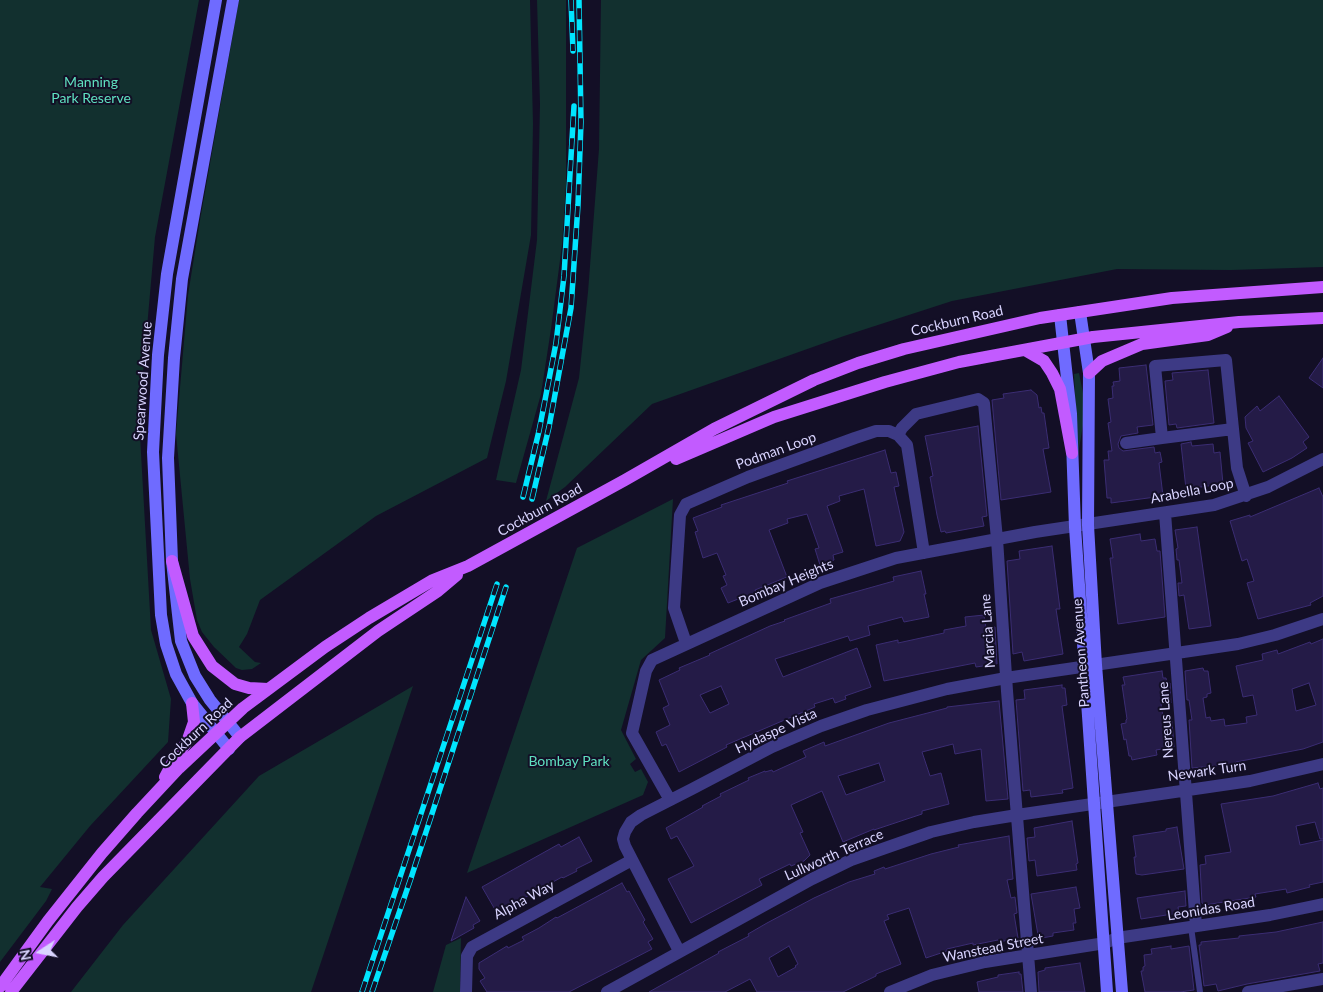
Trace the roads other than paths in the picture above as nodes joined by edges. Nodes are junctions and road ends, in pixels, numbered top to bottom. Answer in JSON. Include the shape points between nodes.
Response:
{"nodes":[{"id":1,"x":216,"y":0,"type":"edge"},
{"id":2,"x":232,"y":0,"type":"edge"},
{"id":3,"x":1323,"y":287,"type":"edge"},
{"id":4,"x":1080,"y":312,"type":"junction"},
{"id":5,"x":1060,"y":315,"type":"junction"},
{"id":6,"x":1323,"y":318,"type":"edge"},
{"id":7,"x":1239,"y":322,"type":"junction"},
{"id":8,"x":1084,"y":339,"type":"junction"},
{"id":9,"x":1064,"y":342,"type":"junction"},
{"id":10,"x":1025,"y":350,"type":"junction"},
{"id":11,"x":1088,"y":373,"type":"junction"},
{"id":12,"x":1232,"y":429,"type":"junction"},
{"id":13,"x":898,"y":435,"type":"junction"},
{"id":14,"x":1162,"y":438,"type":"junction"},
{"id":15,"x":1126,"y":443,"type":"dead end"},
{"id":16,"x":1072,"y":453,"type":"junction"},
{"id":17,"x":1323,"y":459,"type":"edge"},
{"id":18,"x":625,"y":480,"type":"junction"},
{"id":19,"x":1246,"y":496,"type":"junction"},
{"id":20,"x":1165,"y":513,"type":"junction"},
{"id":21,"x":1088,"y":525,"type":"junction"},
{"id":22,"x":1075,"y":527,"type":"junction"},
{"id":23,"x":998,"y":539,"type":"junction"},
{"id":24,"x":924,"y":552,"type":"junction"},
{"id":25,"x":172,"y":561,"type":"junction"},
{"id":26,"x":468,"y":566,"type":"junction"},
{"id":27,"x":1323,"y":619,"type":"edge"},
{"id":28,"x":686,"y":643,"type":"junction"},
{"id":29,"x":1176,"y":653,"type":"junction"},
{"id":30,"x":1091,"y":666,"type":"junction"},
{"id":31,"x":1006,"y":678,"type":"junction"},
{"id":32,"x":268,"y":689,"type":"junction"},
{"id":33,"x":192,"y":703,"type":"junction"},
{"id":34,"x":228,"y":722,"type":"junction"},
{"id":35,"x":217,"y":733,"type":"junction"},
{"id":36,"x":240,"y":737,"type":"junction"},
{"id":37,"x":229,"y":749,"type":"junction"},
{"id":38,"x":1323,"y":764,"type":"edge"},
{"id":39,"x":158,"y":790,"type":"junction"},
{"id":40,"x":1186,"y":790,"type":"junction"},
{"id":41,"x":670,"y":800,"type":"junction"},
{"id":42,"x":1100,"y":802,"type":"junction"},
{"id":43,"x":1017,"y":815,"type":"junction"},
{"id":44,"x":632,"y":860,"type":"junction"},
{"id":45,"x":1323,"y":904,"type":"edge"},
{"id":46,"x":1193,"y":926,"type":"junction"},
{"id":47,"x":1111,"y":941,"type":"junction"},
{"id":48,"x":679,"y":951,"type":"junction"},
{"id":49,"x":1027,"y":955,"type":"junction"},
{"id":50,"x":1323,"y":979,"type":"edge"},
{"id":51,"x":0,"y":987,"type":"edge"},
{"id":52,"x":11,"y":992,"type":"edge"},
{"id":53,"x":466,"y":992,"type":"edge"},
{"id":54,"x":607,"y":992,"type":"edge"},
{"id":55,"x":890,"y":992,"type":"edge"},
{"id":56,"x":1030,"y":992,"type":"edge"},
{"id":57,"x":1107,"y":992,"type":"edge"},
{"id":58,"x":1122,"y":992,"type":"edge"},
{"id":59,"x":1200,"y":992,"type":"edge"},
{"id":60,"x":1248,"y":992,"type":"edge"}],
"edges":[{"from":1,"to":33,"type":"main road","name":"Spearwood Avenue","via":[[167,274],[158,355],[153,452],[161,615],[176,674]]},
{"from":2,"to":25,"type":"main road","name":"Spearwood Avenue","via":[[182,279],[168,458]]},
{"from":3,"to":4,"type":"main road","name":"Cockburn Road","via":[[1172,298]]},
{"from":4,"to":5,"type":"main road","name":"Cockburn Road"},
{"from":4,"to":8,"type":"main road","name":"Pantheon Avenue"},
{"from":5,"to":9,"type":"main road","name":"Pantheon Avenue"},
{"from":5,"to":18,"type":"main road","name":"Cockburn Road","via":[[904,349],[834,372],[714,429]]},
{"from":6,"to":7,"type":"main road","name":"Cockburn Road"},
{"from":7,"to":8,"type":"main road","name":"Cockburn Road"},
{"from":7,"to":11,"type":"main road","via":[[1208,335],[1142,344],[1102,361]]},
{"from":8,"to":9,"type":"main road","name":"Cockburn Road"},
{"from":8,"to":11,"type":"main road","name":"Pantheon Avenue"},
{"from":9,"to":10,"type":"main road","name":"Cockburn Road"},
{"from":9,"to":16,"type":"main road","name":"Pantheon Avenue"},
{"from":10,"to":16,"type":"main road","via":[[1044,361],[1060,389]]},
{"from":10,"to":18,"type":"main road","name":"Cockburn Road","via":[[959,362],[774,417]]},
{"from":11,"to":21,"type":"main road","name":"Pantheon Avenue"},
{"from":12,"to":14,"type":"street"},
{"from":12,"to":14,"type":"street","via":[[1226,360],[1155,366]]},
{"from":12,"to":19,"type":"street","via":[[1237,468]]},
{"from":13,"to":23,"type":"street","name":"Marcia Lane","via":[[916,414],[978,399],[984,404]]},
{"from":13,"to":24,"type":"street","via":[[907,445]]},
{"from":13,"to":28,"type":"street","name":"Podman Loop","via":[[876,431],[748,476],[686,504],[679,520],[674,608]]},
{"from":14,"to":15,"type":"street"},
{"from":16,"to":22,"type":"main road","name":"Pantheon Avenue"},
{"from":17,"to":19,"type":"street","name":"Arabella Loop"},
{"from":18,"to":26,"type":"main road","name":"Cockburn Road"},
{"from":19,"to":20,"type":"street","name":"Arabella Loop"},
{"from":20,"to":21,"type":"street","name":"Arabella Loop"},
{"from":20,"to":29,"type":"street","name":"Nereus Lane"},
{"from":21,"to":22,"type":"street","name":"Bombay Heights"},
{"from":21,"to":30,"type":"main road","name":"Pantheon Avenue"},
{"from":22,"to":23,"type":"street","name":"Bombay Heights"},
{"from":22,"to":30,"type":"main road","name":"Pantheon Avenue"},
{"from":23,"to":24,"type":"street","name":"Bombay Heights"},
{"from":23,"to":31,"type":"street","name":"Marcia Lane"},
{"from":24,"to":28,"type":"street","name":"Bombay Heights","via":[[820,583]]},
{"from":25,"to":32,"type":"main road","via":[[193,636],[212,666],[234,684]]},
{"from":25,"to":34,"type":"main road","name":"Spearwood Avenue","via":[[181,641],[195,676]]},
{"from":26,"to":32,"type":"main road","name":"Cockburn Road","via":[[434,580],[370,618]]},
{"from":26,"to":36,"type":"main road","name":"Cockburn Road"},
{"from":27,"to":29,"type":"street","via":[[1275,636]]},
{"from":28,"to":41,"type":"street","name":"Bombay Heights","via":[[652,660],[646,671],[632,733]]},
{"from":29,"to":30,"type":"street"},
{"from":29,"to":40,"type":"street","name":"Nereus Lane"},
{"from":30,"to":31,"type":"street","name":"Hydaspe Vista"},
{"from":30,"to":42,"type":"main road","name":"Pantheon Avenue"},
{"from":31,"to":41,"type":"street","name":"Hydaspe Vista","via":[[867,710],[821,726],[772,747]]},
{"from":31,"to":43,"type":"street","name":"Marcia Lane"},
{"from":32,"to":34,"type":"main road","name":"Cockburn Road"},
{"from":33,"to":35,"type":"main road","name":"Spearwood Avenue"},
{"from":33,"to":39,"type":"main road","via":[[194,722],[187,742]]},
{"from":34,"to":35,"type":"main road","name":"Cockburn Road"},
{"from":34,"to":36,"type":"main road","name":"Spearwood Avenue"},
{"from":35,"to":37,"type":"main road","name":"Spearwood Avenue"},
{"from":35,"to":39,"type":"main road","name":"Cockburn Road"},
{"from":36,"to":37,"type":"main road","name":"Cockburn Road"},
{"from":37,"to":52,"type":"main road","name":"Cockburn Road","via":[[103,877]]},
{"from":38,"to":40,"type":"street","name":"Newark Turn"},
{"from":39,"to":51,"type":"main road","name":"Cockburn Road","via":[[102,853]]},
{"from":40,"to":42,"type":"street","name":"Newark Turn"},
{"from":40,"to":46,"type":"street","name":"Nereus Lane"},
{"from":41,"to":44,"type":"street","name":"Hydaspe Vista","via":[[631,822],[623,839]]},
{"from":42,"to":43,"type":"street","name":"Lullworth Terrace"},
{"from":42,"to":47,"type":"main road","name":"Pantheon Avenue"},
{"from":43,"to":48,"type":"street","name":"Lullworth Terrace","via":[[931,832],[851,860]]},
{"from":43,"to":49,"type":"street","name":"Marcia Lane"},
{"from":44,"to":48,"type":"street","name":"Hydaspe Vista"},
{"from":44,"to":53,"type":"street","name":"Alpha Way","via":[[472,947],[467,956]]},
{"from":45,"to":46,"type":"street","name":"Leonidas Road"},
{"from":46,"to":47,"type":"street","name":"Leonidas Road"},
{"from":46,"to":59,"type":"lane","name":"Nereus Lane"},
{"from":47,"to":49,"type":"street","name":"Wanstead Street"},
{"from":47,"to":57,"type":"main road","name":"Pantheon Avenue"},
{"from":47,"to":58,"type":"main road","name":"Pantheon Avenue"},
{"from":48,"to":54,"type":"street","name":"Lullworth Terrace"},
{"from":49,"to":55,"type":"street","name":"Wanstead Street","via":[[932,975]]},
{"from":49,"to":56,"type":"street","name":"Marcia Lane"},
{"from":50,"to":60,"type":"street"}]}
